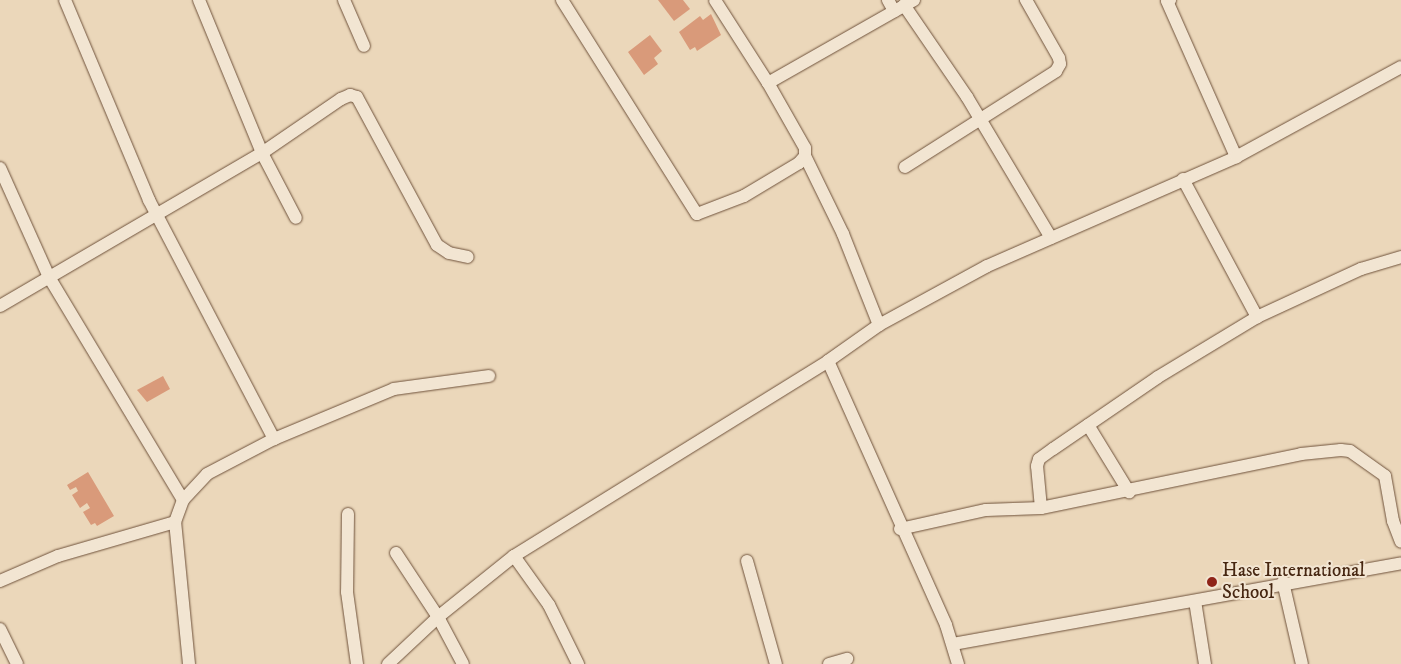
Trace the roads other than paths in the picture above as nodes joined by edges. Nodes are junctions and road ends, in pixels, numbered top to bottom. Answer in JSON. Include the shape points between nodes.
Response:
{"nodes":[{"id":1,"x":65,"y":0,"type":"edge"},
{"id":2,"x":199,"y":0,"type":"edge"},
{"id":3,"x":344,"y":0,"type":"edge"},
{"id":4,"x":562,"y":0,"type":"edge"},
{"id":5,"x":716,"y":0,"type":"edge"},
{"id":6,"x":1026,"y":0,"type":"edge"},
{"id":7,"x":1168,"y":0,"type":"edge"},
{"id":8,"x":900,"y":4,"type":"edge"},
{"id":9,"x":364,"y":46,"type":"dead end"},
{"id":10,"x":1401,"y":68,"type":"edge"},
{"id":11,"x":768,"y":83,"type":"junction"},
{"id":12,"x":980,"y":118,"type":"junction"},
{"id":13,"x":262,"y":153,"type":"junction"},
{"id":14,"x":805,"y":156,"type":"junction"},
{"id":15,"x":1236,"y":157,"type":"junction"},
{"id":16,"x":905,"y":167,"type":"dead end"},
{"id":17,"x":0,"y":168,"type":"edge"},
{"id":18,"x":1183,"y":179,"type":"junction"},
{"id":19,"x":158,"y":216,"type":"junction"},
{"id":20,"x":296,"y":218,"type":"dead end"},
{"id":21,"x":1051,"y":238,"type":"junction"},
{"id":22,"x":468,"y":257,"type":"dead end"},
{"id":23,"x":1401,"y":257,"type":"edge"},
{"id":24,"x":49,"y":277,"type":"junction"},
{"id":25,"x":0,"y":306,"type":"edge"},
{"id":26,"x":1257,"y":317,"type":"junction"},
{"id":27,"x":879,"y":325,"type":"junction"},
{"id":28,"x":828,"y":361,"type":"junction"},
{"id":29,"x":489,"y":376,"type":"dead end"},
{"id":30,"x":1088,"y":425,"type":"junction"},
{"id":31,"x":274,"y":439,"type":"junction"},
{"id":32,"x":1130,"y":492,"type":"junction"},
{"id":33,"x":183,"y":500,"type":"junction"},
{"id":34,"x":1041,"y":508,"type":"junction"},
{"id":35,"x":348,"y":514,"type":"dead end"},
{"id":36,"x":175,"y":522,"type":"junction"},
{"id":37,"x":900,"y":529,"type":"junction"},
{"id":38,"x":1401,"y":542,"type":"edge"},
{"id":39,"x":396,"y":553,"type":"dead end"},
{"id":40,"x":514,"y":556,"type":"junction"},
{"id":41,"x":747,"y":560,"type":"dead end"},
{"id":42,"x":1401,"y":563,"type":"edge"},
{"id":43,"x":0,"y":581,"type":"edge"},
{"id":44,"x":1283,"y":582,"type":"junction"},
{"id":45,"x":1195,"y":601,"type":"junction"},
{"id":46,"x":438,"y":617,"type":"junction"},
{"id":47,"x":0,"y":629,"type":"edge"},
{"id":48,"x":953,"y":644,"type":"junction"},
{"id":49,"x":847,"y":659,"type":"dead end"},
{"id":50,"x":17,"y":664,"type":"edge"},
{"id":51,"x":189,"y":664,"type":"edge"},
{"id":52,"x":357,"y":664,"type":"edge"},
{"id":53,"x":388,"y":664,"type":"edge"},
{"id":54,"x":463,"y":664,"type":"edge"},
{"id":55,"x":578,"y":664,"type":"edge"},
{"id":56,"x":776,"y":664,"type":"edge"},
{"id":57,"x":829,"y":664,"type":"edge"},
{"id":58,"x":958,"y":664,"type":"edge"},
{"id":59,"x":1205,"y":664,"type":"edge"},
{"id":60,"x":1302,"y":664,"type":"edge"}],
"edges":[{"from":1,"to":19,"type":"street"},
{"from":2,"to":13,"type":"street"},
{"from":3,"to":9,"type":"street"},
{"from":4,"to":14,"type":"street","via":[[698,214],[744,196],[799,164]]},
{"from":5,"to":11,"type":"street"},
{"from":6,"to":12,"type":"street","via":[[1060,64],[1056,70]]},
{"from":7,"to":15,"type":"street"},
{"from":8,"to":11,"type":"street"},
{"from":8,"to":12,"type":"street"},
{"from":10,"to":15,"type":"street"},
{"from":11,"to":14,"type":"street","via":[[805,148]]},
{"from":12,"to":16,"type":"street"},
{"from":12,"to":21,"type":"street"},
{"from":13,"to":19,"type":"street"},
{"from":13,"to":20,"type":"street"},
{"from":13,"to":22,"type":"street","via":[[341,99],[350,95],[357,97],[438,245],[449,253]]},
{"from":14,"to":27,"type":"street","via":[[843,234]]},
{"from":15,"to":18,"type":"street"},
{"from":17,"to":24,"type":"street"},
{"from":18,"to":21,"type":"street"},
{"from":18,"to":26,"type":"street"},
{"from":19,"to":24,"type":"street"},
{"from":19,"to":31,"type":"street"},
{"from":21,"to":27,"type":"street","via":[[937,292]]},
{"from":23,"to":26,"type":"street","via":[[1361,269]]},
{"from":24,"to":25,"type":"street"},
{"from":24,"to":33,"type":"street"},
{"from":26,"to":30,"type":"street","via":[[1158,377]]},
{"from":27,"to":28,"type":"street"},
{"from":28,"to":37,"type":"street"},
{"from":28,"to":40,"type":"street"},
{"from":29,"to":31,"type":"street","via":[[394,389]]},
{"from":30,"to":32,"type":"street"},
{"from":30,"to":34,"type":"street","via":[[1039,459]]},
{"from":31,"to":33,"type":"street","via":[[207,474]]},
{"from":32,"to":34,"type":"street"},
{"from":32,"to":38,"type":"street","via":[[1301,454],[1325,450],[1350,451],[1385,476],[1393,521]]},
{"from":33,"to":36,"type":"street"},
{"from":34,"to":37,"type":"street","via":[[986,510]]},
{"from":35,"to":52,"type":"street","via":[[347,592]]},
{"from":36,"to":43,"type":"street","via":[[58,556]]},
{"from":36,"to":51,"type":"street"},
{"from":37,"to":48,"type":"street"},
{"from":39,"to":46,"type":"street"},
{"from":40,"to":46,"type":"street"},
{"from":40,"to":55,"type":"street","via":[[530,583],[549,605]]},
{"from":41,"to":56,"type":"street"},
{"from":42,"to":44,"type":"street"},
{"from":44,"to":45,"type":"street"},
{"from":44,"to":60,"type":"street"},
{"from":45,"to":48,"type":"street"},
{"from":45,"to":59,"type":"street"},
{"from":46,"to":53,"type":"street"},
{"from":46,"to":54,"type":"street"},
{"from":47,"to":50,"type":"street"},
{"from":48,"to":58,"type":"street"},
{"from":49,"to":57,"type":"street"}]}
